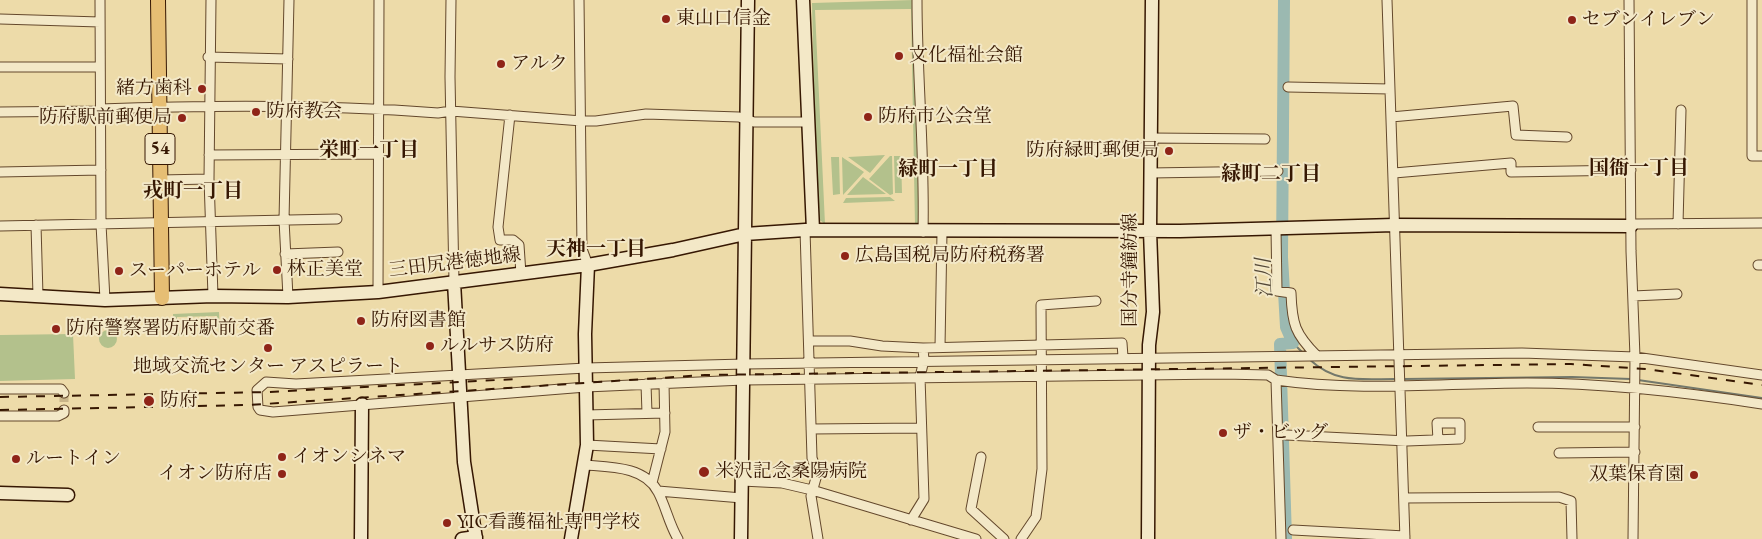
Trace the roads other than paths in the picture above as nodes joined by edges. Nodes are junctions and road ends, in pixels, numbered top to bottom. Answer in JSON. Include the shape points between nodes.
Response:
{"nodes":[{"id":1,"x":100,"y":0,"type":"edge"},
{"id":2,"x":158,"y":0,"type":"edge"},
{"id":3,"x":211,"y":0,"type":"edge"},
{"id":4,"x":289,"y":0,"type":"edge"},
{"id":5,"x":379,"y":0,"type":"edge"},
{"id":6,"x":451,"y":0,"type":"edge"},
{"id":7,"x":579,"y":0,"type":"edge"},
{"id":8,"x":748,"y":0,"type":"edge"},
{"id":9,"x":803,"y":0,"type":"edge"},
{"id":10,"x":917,"y":0,"type":"edge"},
{"id":11,"x":1152,"y":0,"type":"edge"},
{"id":12,"x":1387,"y":0,"type":"edge"},
{"id":13,"x":1629,"y":0,"type":"edge"},
{"id":14,"x":1752,"y":0,"type":"edge"},
{"id":15,"x":0,"y":19,"type":"edge"},
{"id":16,"x":100,"y":22,"type":"junction"},
{"id":17,"x":208,"y":57,"type":"junction"},
{"id":18,"x":288,"y":59,"type":"junction"},
{"id":19,"x":0,"y":67,"type":"edge"},
{"id":20,"x":100,"y":67,"type":"junction"},
{"id":21,"x":1288,"y":87,"type":"dead end"},
{"id":22,"x":1390,"y":89,"type":"junction"},
{"id":23,"x":208,"y":105,"type":"junction"},
{"id":24,"x":287,"y":105,"type":"junction"},
{"id":25,"x":159,"y":107,"type":"junction"},
{"id":26,"x":377,"y":108,"type":"junction"},
{"id":27,"x":100,"y":110,"type":"junction"},
{"id":28,"x":1680,"y":110,"type":"dead end"},
{"id":29,"x":452,"y":111,"type":"junction"},
{"id":30,"x":0,"y":112,"type":"edge"},
{"id":31,"x":510,"y":115,"type":"junction"},
{"id":32,"x":1391,"y":117,"type":"junction"},
{"id":33,"x":746,"y":120,"type":"junction"},
{"id":34,"x":582,"y":121,"type":"junction"},
{"id":35,"x":809,"y":122,"type":"junction"},
{"id":36,"x":1567,"y":137,"type":"dead end"},
{"id":37,"x":1265,"y":138,"type":"dead end"},
{"id":38,"x":1151,"y":143,"type":"junction"},
{"id":39,"x":1090,"y":150,"type":"dead end"},
{"id":40,"x":378,"y":154,"type":"junction"},
{"id":41,"x":209,"y":155,"type":"junction"},
{"id":42,"x":285,"y":156,"type":"junction"},
{"id":43,"x":1762,"y":156,"type":"edge"},
{"id":44,"x":101,"y":170,"type":"junction"},
{"id":45,"x":1631,"y":170,"type":"junction"},
{"id":46,"x":1278,"y":171,"type":"dead end"},
{"id":47,"x":0,"y":172,"type":"edge"},
{"id":48,"x":1150,"y":173,"type":"junction"},
{"id":49,"x":1394,"y":173,"type":"junction"},
{"id":50,"x":209,"y":179,"type":"junction"},
{"id":51,"x":160,"y":180,"type":"junction"},
{"id":52,"x":337,"y":219,"type":"dead end"},
{"id":53,"x":284,"y":220,"type":"junction"},
{"id":54,"x":210,"y":221,"type":"junction"},
{"id":55,"x":161,"y":223,"type":"junction"},
{"id":56,"x":1762,"y":223,"type":"edge"},
{"id":57,"x":101,"y":224,"type":"junction"},
{"id":58,"x":1678,"y":224,"type":"junction"},
{"id":59,"x":36,"y":225,"type":"junction"},
{"id":60,"x":1394,"y":225,"type":"junction"},
{"id":61,"x":0,"y":226,"type":"edge"},
{"id":62,"x":1631,"y":226,"type":"junction"},
{"id":63,"x":1276,"y":229,"type":"junction"},
{"id":64,"x":809,"y":230,"type":"junction"},
{"id":65,"x":1150,"y":231,"type":"junction"},
{"id":66,"x":923,"y":232,"type":"junction"},
{"id":67,"x":942,"y":232,"type":"junction"},
{"id":68,"x":745,"y":234,"type":"junction"},
{"id":69,"x":338,"y":252,"type":"dead end"},
{"id":70,"x":285,"y":254,"type":"junction"},
{"id":71,"x":588,"y":265,"type":"junction"},
{"id":72,"x":521,"y":274,"type":"junction"},
{"id":73,"x":454,"y":282,"type":"junction"},
{"id":74,"x":378,"y":292,"type":"junction"},
{"id":75,"x":0,"y":294,"type":"edge"},
{"id":76,"x":1677,"y":294,"type":"dead end"},
{"id":77,"x":38,"y":296,"type":"junction"},
{"id":78,"x":213,"y":296,"type":"junction"},
{"id":79,"x":1633,"y":296,"type":"junction"},
{"id":80,"x":288,"y":297,"type":"junction"},
{"id":81,"x":162,"y":298,"type":"junction"},
{"id":82,"x":105,"y":300,"type":"junction"},
{"id":83,"x":1096,"y":301,"type":"dead end"},
{"id":84,"x":809,"y":341,"type":"junction"},
{"id":85,"x":1040,"y":344,"type":"junction"},
{"id":86,"x":940,"y":347,"type":"junction"},
{"id":87,"x":923,"y":348,"type":"junction"},
{"id":88,"x":1398,"y":354,"type":"junction"},
{"id":89,"x":1268,"y":356,"type":"junction"},
{"id":90,"x":1317,"y":356,"type":"junction"},
{"id":91,"x":1123,"y":357,"type":"junction"},
{"id":92,"x":1149,"y":357,"type":"junction"},
{"id":93,"x":1635,"y":357,"type":"junction"},
{"id":94,"x":1040,"y":358,"type":"junction"},
{"id":95,"x":924,"y":360,"type":"junction"},
{"id":96,"x":810,"y":362,"type":"junction"},
{"id":97,"x":745,"y":364,"type":"junction"},
{"id":98,"x":586,"y":368,"type":"junction"},
{"id":99,"x":460,"y":374,"type":"junction"},
{"id":100,"x":1149,"y":374,"type":"junction"},
{"id":101,"x":1762,"y":375,"type":"edge"},
{"id":102,"x":1040,"y":376,"type":"junction"},
{"id":103,"x":920,"y":377,"type":"junction"},
{"id":104,"x":1272,"y":378,"type":"junction"},
{"id":105,"x":809,"y":379,"type":"junction"},
{"id":106,"x":744,"y":380,"type":"junction"},
{"id":107,"x":664,"y":383,"type":"junction"},
{"id":108,"x":646,"y":384,"type":"junction"},
{"id":109,"x":1400,"y":384,"type":"junction"},
{"id":110,"x":586,"y":387,"type":"junction"},
{"id":111,"x":1635,"y":387,"type":"junction"},
{"id":112,"x":0,"y":389,"type":"edge"},
{"id":113,"x":64,"y":393,"type":"dead end"},
{"id":114,"x":460,"y":397,"type":"junction"},
{"id":115,"x":362,"y":404,"type":"junction"},
{"id":116,"x":1762,"y":404,"type":"edge"},
{"id":117,"x":64,"y":410,"type":"dead end"},
{"id":118,"x":647,"y":413,"type":"junction"},
{"id":119,"x":665,"y":413,"type":"junction"},
{"id":120,"x":586,"y":415,"type":"junction"},
{"id":121,"x":0,"y":416,"type":"edge"},
{"id":122,"x":1635,"y":427,"type":"junction"},
{"id":123,"x":920,"y":428,"type":"junction"},
{"id":124,"x":1538,"y":428,"type":"dead end"},
{"id":125,"x":811,"y":429,"type":"junction"},
{"id":126,"x":1286,"y":435,"type":"dead end"},
{"id":127,"x":1401,"y":440,"type":"junction"},
{"id":128,"x":1438,"y":440,"type":"dead end"},
{"id":129,"x":587,"y":445,"type":"junction"},
{"id":130,"x":661,"y":449,"type":"junction"},
{"id":131,"x":1635,"y":452,"type":"junction"},
{"id":132,"x":1559,"y":453,"type":"dead end"},
{"id":133,"x":980,"y":457,"type":"dead end"},
{"id":134,"x":585,"y":465,"type":"junction"},
{"id":135,"x":742,"y":481,"type":"junction"},
{"id":136,"x":655,"y":487,"type":"junction"},
{"id":137,"x":812,"y":490,"type":"junction"},
{"id":138,"x":0,"y":493,"type":"edge"},
{"id":139,"x":68,"y":495,"type":"dead end"},
{"id":140,"x":742,"y":498,"type":"junction"},
{"id":141,"x":1404,"y":498,"type":"junction"},
{"id":142,"x":911,"y":520,"type":"junction"},
{"id":143,"x":1293,"y":530,"type":"dead end"},
{"id":144,"x":476,"y":538,"type":"edge"},
{"id":145,"x":1405,"y":538,"type":"edge"},
{"id":146,"x":361,"y":539,"type":"edge"},
{"id":147,"x":462,"y":539,"type":"edge"},
{"id":148,"x":571,"y":539,"type":"edge"},
{"id":149,"x":678,"y":539,"type":"edge"},
{"id":150,"x":741,"y":539,"type":"edge"},
{"id":151,"x":818,"y":539,"type":"edge"},
{"id":152,"x":976,"y":539,"type":"edge"},
{"id":153,"x":1004,"y":539,"type":"edge"},
{"id":154,"x":1022,"y":539,"type":"edge"},
{"id":155,"x":1148,"y":539,"type":"edge"},
{"id":156,"x":1280,"y":539,"type":"edge"},
{"id":157,"x":1572,"y":539,"type":"edge"},
{"id":158,"x":1634,"y":539,"type":"edge"}],
"edges":[{"from":1,"to":16,"type":"street"},
{"from":2,"to":25,"type":"main road","number":"54"},
{"from":3,"to":17,"type":"street"},
{"from":4,"to":18,"type":"street"},
{"from":5,"to":26,"type":"street"},
{"from":6,"to":29,"type":"street"},
{"from":7,"to":34,"type":"street"},
{"from":8,"to":33,"type":"street"},
{"from":9,"to":35,"type":"street"},
{"from":10,"to":66,"type":"street"},
{"from":11,"to":38,"type":"street","name":"国分寺鐘紡線"},
{"from":12,"to":22,"type":"street"},
{"from":13,"to":45,"type":"street"},
{"from":14,"to":43,"type":"street","via":[[1752,156]]},
{"from":15,"to":16,"type":"street"},
{"from":16,"to":20,"type":"street"},
{"from":17,"to":18,"type":"street"},
{"from":17,"to":23,"type":"street"},
{"from":18,"to":24,"type":"street"},
{"from":19,"to":20,"type":"street"},
{"from":20,"to":27,"type":"street"},
{"from":21,"to":22,"type":"street"},
{"from":22,"to":32,"type":"street"},
{"from":23,"to":24,"type":"street"},
{"from":23,"to":25,"type":"street"},
{"from":23,"to":41,"type":"street"},
{"from":24,"to":26,"type":"street"},
{"from":24,"to":42,"type":"street"},
{"from":25,"to":27,"type":"street"},
{"from":25,"to":51,"type":"main road","number":"54"},
{"from":26,"to":29,"type":"street","via":[[438,113]]},
{"from":26,"to":40,"type":"street"},
{"from":27,"to":30,"type":"street"},
{"from":27,"to":44,"type":"street"},
{"from":28,"to":58,"type":"street"},
{"from":29,"to":31,"type":"street"},
{"from":29,"to":73,"type":"street"},
{"from":31,"to":34,"type":"street"},
{"from":31,"to":72,"type":"street","via":[[498,227],[500,240],[513,240],[519,245]]},
{"from":32,"to":36,"type":"street","via":[[1513,106],[1516,135]]},
{"from":32,"to":49,"type":"street"},
{"from":33,"to":34,"type":"street","via":[[739,117],[646,114]]},
{"from":33,"to":35,"type":"street"},
{"from":33,"to":68,"type":"street"},
{"from":34,"to":71,"type":"street","via":[[582,249]]},
{"from":35,"to":64,"type":"street"},
{"from":37,"to":38,"type":"street"},
{"from":38,"to":39,"type":"street"},
{"from":38,"to":48,"type":"street","name":"国分寺鐘紡線"},
{"from":40,"to":42,"type":"street"},
{"from":40,"to":74,"type":"street"},
{"from":41,"to":42,"type":"street"},
{"from":41,"to":50,"type":"street"},
{"from":42,"to":53,"type":"street"},
{"from":44,"to":47,"type":"street"},
{"from":44,"to":57,"type":"street"},
{"from":45,"to":49,"type":"street","via":[[1511,172],[1511,163]]},
{"from":45,"to":62,"type":"street"},
{"from":46,"to":48,"type":"street"},
{"from":48,"to":65,"type":"street","name":"国分寺鐘紡線"},
{"from":49,"to":60,"type":"street"},
{"from":50,"to":51,"type":"street"},
{"from":50,"to":54,"type":"street"},
{"from":51,"to":55,"type":"main road","number":"54"},
{"from":52,"to":53,"type":"street"},
{"from":53,"to":54,"type":"street"},
{"from":53,"to":70,"type":"street"},
{"from":54,"to":55,"type":"street"},
{"from":54,"to":78,"type":"street"},
{"from":55,"to":57,"type":"street"},
{"from":55,"to":81,"type":"main road","number":"54"},
{"from":56,"to":58,"type":"street"},
{"from":57,"to":59,"type":"street"},
{"from":57,"to":82,"type":"street"},
{"from":58,"to":62,"type":"street"},
{"from":59,"to":61,"type":"street"},
{"from":59,"to":77,"type":"street"},
{"from":60,"to":62,"type":"street","name":"三田尻港徳地線"},
{"from":60,"to":63,"type":"street","name":"三田尻港徳地線"},
{"from":60,"to":88,"type":"street"},
{"from":62,"to":79,"type":"street"},
{"from":63,"to":65,"type":"street","name":"三田尻港徳地線"},
{"from":63,"to":90,"type":"street","via":[[1277,292],[1291,293],[1295,329]]},
{"from":64,"to":66,"type":"street","name":"三田尻港徳地線"},
{"from":64,"to":68,"type":"street","name":"三田尻港徳地線"},
{"from":64,"to":84,"type":"street"},
{"from":65,"to":67,"type":"street","name":"三田尻港徳地線"},
{"from":65,"to":92,"type":"street","name":"国分寺鐘紡線","via":[[1153,312]]},
{"from":66,"to":67,"type":"street","name":"三田尻港徳地線"},
{"from":67,"to":86,"type":"street"},
{"from":68,"to":71,"type":"street","name":"三田尻港徳地線"},
{"from":68,"to":97,"type":"street"},
{"from":69,"to":70,"type":"street"},
{"from":70,"to":80,"type":"street"},
{"from":71,"to":72,"type":"street","name":"三田尻港徳地線"},
{"from":71,"to":98,"type":"street"},
{"from":72,"to":73,"type":"street","name":"三田尻港徳地線"},
{"from":73,"to":74,"type":"street","name":"三田尻港徳地線"},
{"from":73,"to":99,"type":"street"},
{"from":74,"to":80,"type":"street","name":"三田尻港徳地線"},
{"from":75,"to":77,"type":"street","name":"三田尻港徳地線"},
{"from":76,"to":79,"type":"street"},
{"from":77,"to":82,"type":"street","name":"三田尻港徳地線"},
{"from":78,"to":80,"type":"street","name":"三田尻港徳地線"},
{"from":78,"to":81,"type":"street","name":"三田尻港徳地線"},
{"from":79,"to":93,"type":"street"},
{"from":81,"to":82,"type":"street","name":"三田尻港徳地線"},
{"from":83,"to":85,"type":"street","via":[[1042,304]]},
{"from":84,"to":87,"type":"street","via":[[850,341]]},
{"from":84,"to":96,"type":"street"},
{"from":85,"to":86,"type":"street"},
{"from":85,"to":91,"type":"street","via":[[1122,343]]},
{"from":85,"to":94,"type":"street"},
{"from":86,"to":87,"type":"street"},
{"from":87,"to":95,"type":"street"},
{"from":88,"to":90,"type":"street"},
{"from":88,"to":93,"type":"street","via":[[1568,353]]},
{"from":88,"to":109,"type":"street"},
{"from":89,"to":90,"type":"street"},
{"from":89,"to":92,"type":"street"},
{"from":89,"to":104,"type":"street"},
{"from":91,"to":92,"type":"street"},
{"from":91,"to":94,"type":"street"},
{"from":92,"to":100,"type":"street","name":"国分寺鐘紡線"},
{"from":93,"to":101,"type":"street"},
{"from":93,"to":111,"type":"street"},
{"from":94,"to":95,"type":"street"},
{"from":94,"to":102,"type":"street"},
{"from":95,"to":96,"type":"street"},
{"from":95,"to":103,"type":"street"},
{"from":96,"to":97,"type":"street"},
{"from":96,"to":105,"type":"street"},
{"from":97,"to":98,"type":"street"},
{"from":97,"to":106,"type":"street"},
{"from":98,"to":99,"type":"street"},
{"from":98,"to":110,"type":"street"},
{"from":99,"to":114,"type":"street"},
{"from":99,"to":115,"type":"street","via":[[296,384],[266,382],[257,390],[258,407],[264,412]]},
{"from":100,"to":102,"type":"street"},
{"from":100,"to":104,"type":"street"},
{"from":100,"to":155,"type":"street","name":"国分寺鐘紡線"},
{"from":102,"to":103,"type":"street"},
{"from":102,"to":154,"type":"street","via":[[1042,469],[1036,517]]},
{"from":103,"to":105,"type":"street"},
{"from":103,"to":123,"type":"street"},
{"from":104,"to":109,"type":"street","via":[[1343,386]]},
{"from":104,"to":156,"type":"street"},
{"from":105,"to":106,"type":"street"},
{"from":105,"to":125,"type":"street"},
{"from":106,"to":107,"type":"street"},
{"from":106,"to":135,"type":"street"},
{"from":107,"to":108,"type":"street"},
{"from":107,"to":119,"type":"street"},
{"from":108,"to":110,"type":"street"},
{"from":108,"to":118,"type":"street"},
{"from":109,"to":111,"type":"street","via":[[1546,383]]},
{"from":109,"to":127,"type":"street"},
{"from":110,"to":114,"type":"street"},
{"from":110,"to":120,"type":"street"},
{"from":111,"to":116,"type":"street"},
{"from":111,"to":122,"type":"street"},
{"from":112,"to":113,"type":"street","via":[[61,389]]},
{"from":114,"to":115,"type":"street"},
{"from":114,"to":144,"type":"street","via":[[464,462]]},
{"from":115,"to":146,"type":"street"},
{"from":117,"to":121,"type":"street","via":[[58,416]]},
{"from":118,"to":119,"type":"street"},
{"from":118,"to":120,"type":"street"},
{"from":119,"to":130,"type":"street"},
{"from":120,"to":129,"type":"street"},
{"from":122,"to":124,"type":"street"},
{"from":122,"to":131,"type":"street"},
{"from":123,"to":125,"type":"street"},
{"from":123,"to":142,"type":"street","via":[[924,499]]},
{"from":125,"to":137,"type":"street","via":[[812,458],[816,469]]},
{"from":126,"to":127,"type":"street"},
{"from":127,"to":128,"type":"street"},
{"from":127,"to":141,"type":"street"},
{"from":129,"to":130,"type":"street"},
{"from":129,"to":134,"type":"street"},
{"from":130,"to":136,"type":"street"},
{"from":131,"to":132,"type":"street"},
{"from":131,"to":158,"type":"street"},
{"from":133,"to":153,"type":"street","via":[[971,509]]},
{"from":134,"to":136,"type":"street","via":[[628,469]]},
{"from":134,"to":148,"type":"street"},
{"from":135,"to":137,"type":"street","via":[[782,483]]},
{"from":135,"to":140,"type":"street"},
{"from":136,"to":140,"type":"street"},
{"from":136,"to":149,"type":"street"},
{"from":137,"to":142,"type":"street"},
{"from":137,"to":151,"type":"street"},
{"from":138,"to":139,"type":"street"},
{"from":140,"to":150,"type":"street"},
{"from":141,"to":145,"type":"street"},
{"from":141,"to":157,"type":"street","via":[[1559,497],[1571,501]]},
{"from":142,"to":152,"type":"street"},
{"from":143,"to":145,"type":"street"},
{"from":144,"to":147,"type":"street"}]}
